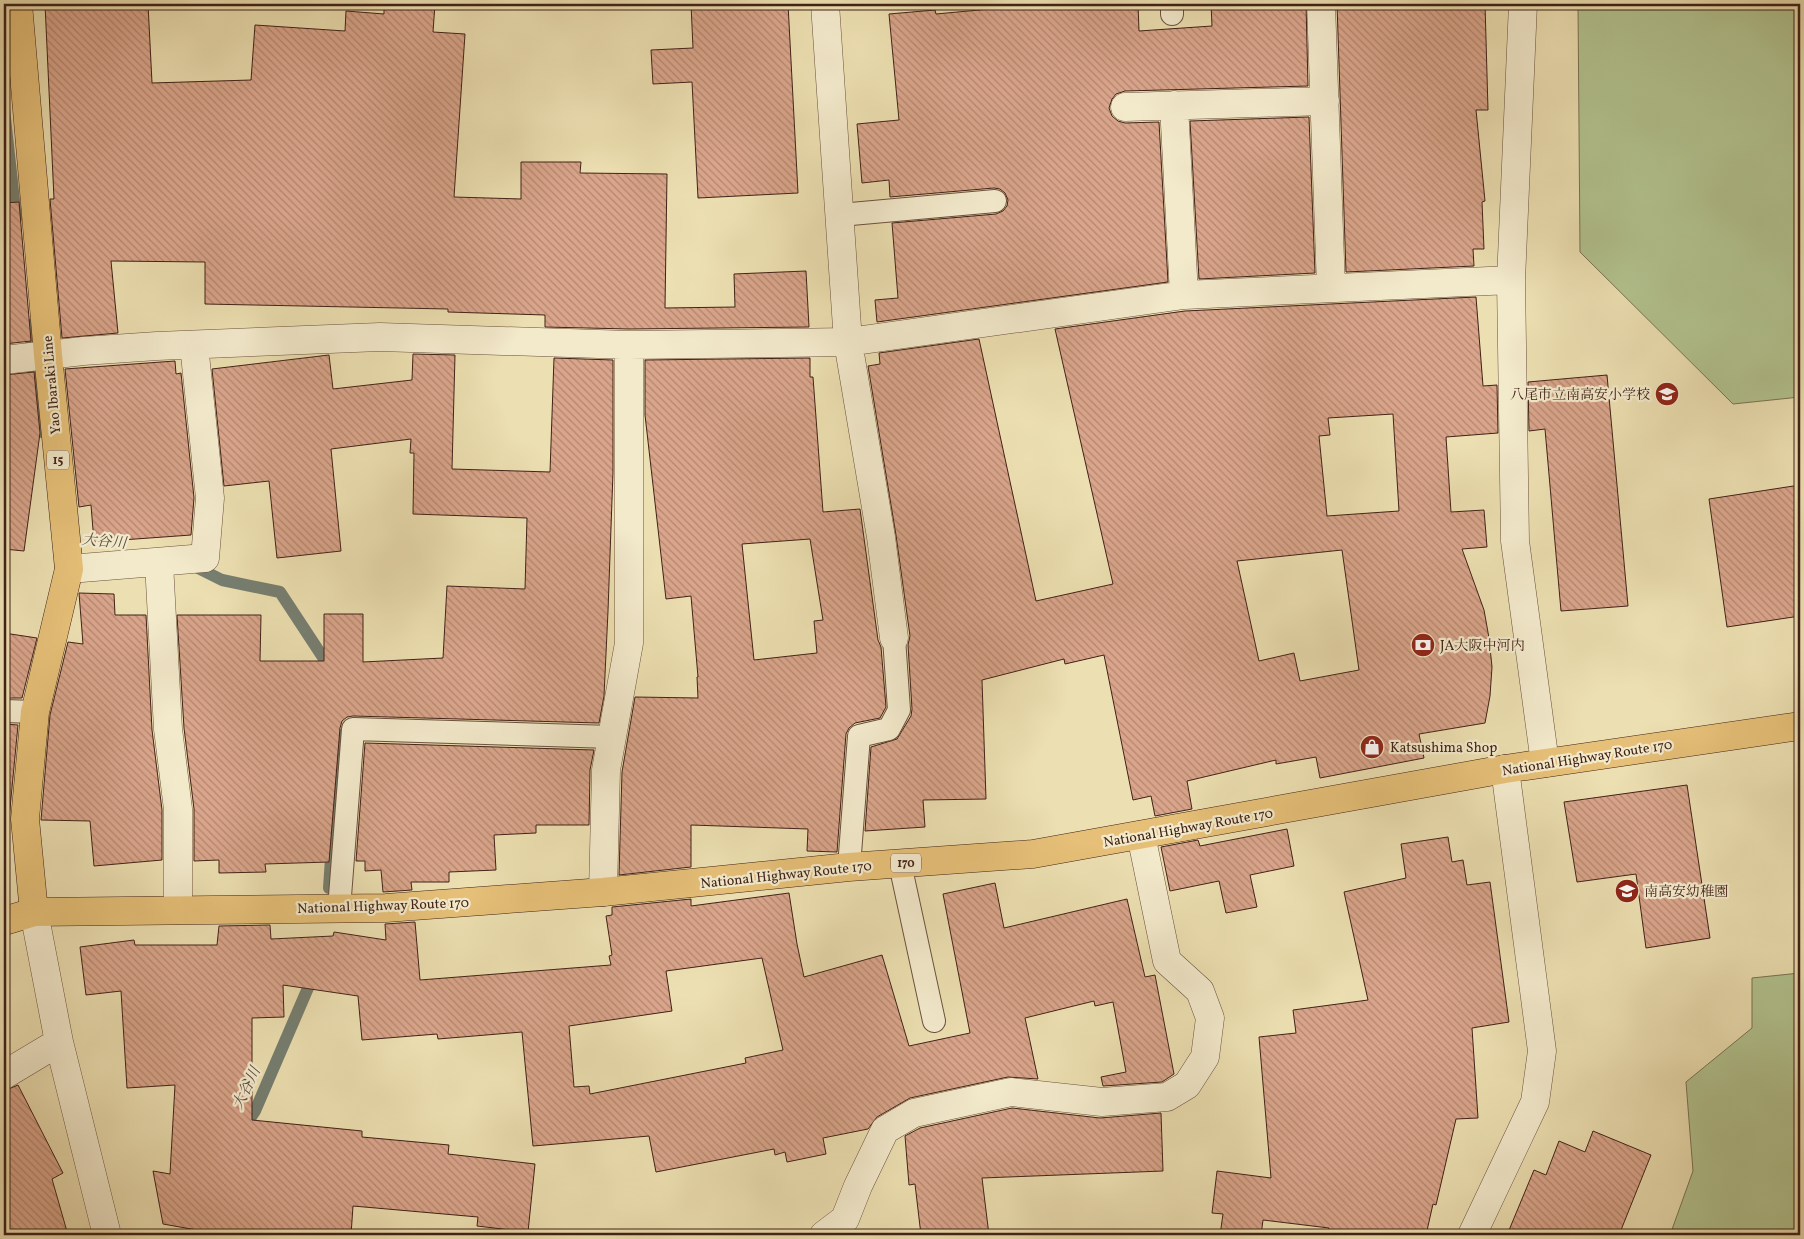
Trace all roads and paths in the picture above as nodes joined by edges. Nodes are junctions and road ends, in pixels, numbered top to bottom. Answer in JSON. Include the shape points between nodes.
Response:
{"nodes":[{"id":1,"x":18,"y":4,"type":"edge"},
{"id":2,"x":826,"y":4,"type":"edge"},
{"id":3,"x":1321,"y":4,"type":"edge"},
{"id":4,"x":1523,"y":4,"type":"edge"},
{"id":5,"x":1325,"y":101,"type":"junction"},
{"id":6,"x":1174,"y":106,"type":"junction"},
{"id":7,"x":1125,"y":107,"type":"dead end"},
{"id":8,"x":995,"y":201,"type":"dead end"},
{"id":9,"x":840,"y":215,"type":"junction"},
{"id":10,"x":1510,"y":280,"type":"junction"},
{"id":11,"x":1332,"y":288,"type":"junction"},
{"id":12,"x":1184,"y":295,"type":"junction"},
{"id":13,"x":848,"y":342,"type":"junction"},
{"id":14,"x":194,"y":344,"type":"junction"},
{"id":15,"x":629,"y":345,"type":"junction"},
{"id":16,"x":48,"y":355,"type":"junction"},
{"id":17,"x":4,"y":360,"type":"edge"},
{"id":18,"x":159,"y":563,"type":"junction"},
{"id":19,"x":69,"y":569,"type":"junction"},
{"id":20,"x":894,"y":638,"type":"joint"},
{"id":21,"x":4,"y":710,"type":"edge"},
{"id":22,"x":35,"y":712,"type":"junction"},
{"id":23,"x":1800,"y":726,"type":"edge"},
{"id":24,"x":612,"y":737,"type":"junction"},
{"id":25,"x":1546,"y":763,"type":"junction"},
{"id":26,"x":1505,"y":769,"type":"junction"},
{"id":27,"x":1141,"y":835,"type":"junction"},
{"id":28,"x":900,"y":864,"type":"junction"},
{"id":29,"x":848,"y":867,"type":"junction"},
{"id":30,"x":603,"y":892,"type":"junction"},
{"id":31,"x":339,"y":908,"type":"junction"},
{"id":32,"x":178,"y":910,"type":"junction"},
{"id":33,"x":34,"y":912,"type":"junction"},
{"id":34,"x":4,"y":921,"type":"edge"},
{"id":35,"x":934,"y":1021,"type":"dead end"},
{"id":36,"x":59,"y":1042,"type":"junction"},
{"id":37,"x":4,"y":1075,"type":"edge"},
{"id":38,"x":108,"y":1235,"type":"edge"},
{"id":39,"x":824,"y":1235,"type":"edge"},
{"id":40,"x":1472,"y":1235,"type":"edge"}],
"edges":[{"from":1,"to":16,"type":"main road","name":"Yao Ibaraki Line","number":"15"},
{"from":2,"to":9,"type":"street"},
{"from":3,"to":5,"type":"street"},
{"from":4,"to":10,"type":"street"},
{"from":5,"to":6,"type":"street"},
{"from":5,"to":11,"type":"street"},
{"from":6,"to":7,"type":"street"},
{"from":6,"to":12,"type":"street"},
{"from":8,"to":9,"type":"lane"},
{"from":9,"to":13,"type":"street"},
{"from":10,"to":11,"type":"street"},
{"from":10,"to":25,"type":"street","via":[[1515,541]]},
{"from":11,"to":12,"type":"street"},
{"from":12,"to":13,"type":"street"},
{"from":13,"to":15,"type":"street"},
{"from":13,"to":20,"type":"street","via":[[881,537]]},
{"from":14,"to":15,"type":"street","via":[[380,338]]},
{"from":14,"to":16,"type":"street"},
{"from":14,"to":18,"type":"street","via":[[210,498],[205,558]]},
{"from":15,"to":24,"type":"street","via":[[629,643]]},
{"from":16,"to":17,"type":"street"},
{"from":16,"to":19,"type":"main road","name":"Yao Ibaraki Line","number":"15"},
{"from":18,"to":19,"type":"street"},
{"from":18,"to":32,"type":"street","via":[[167,720],[178,809]]},
{"from":19,"to":22,"type":"main road","name":"Yao Ibaraki Line","number":"15"},
{"from":20,"to":29,"type":"lane","via":[[898,710],[889,729],[860,736]]},
{"from":21,"to":22,"type":"lane"},
{"from":22,"to":33,"type":"main road","name":"Yao Ibaraki Line","number":"15","via":[[25,819]]},
{"from":23,"to":25,"type":"main road","name":"National Highway Route 170","number":"170"},
{"from":24,"to":30,"type":"street","via":[[606,770]]},
{"from":24,"to":31,"type":"lane","via":[[353,729]]},
{"from":25,"to":26,"type":"main road","name":"National Highway Route 170","number":"170"},
{"from":26,"to":27,"type":"main road","name":"National Highway Route 170","number":"170"},
{"from":26,"to":40,"type":"street","via":[[1542,1051],[1535,1102]]},
{"from":27,"to":28,"type":"main road","name":"National Highway Route 170","number":"170","via":[[1033,854]]},
{"from":27,"to":39,"type":"street","via":[[1167,961],[1200,990],[1210,1018],[1205,1056],[1187,1084],[1167,1097],[1102,1102],[1010,1092],[914,1113],[885,1130],[845,1219]]},
{"from":28,"to":29,"type":"main road","name":"National Highway Route 170","number":"170"},
{"from":28,"to":35,"type":"lane"},
{"from":29,"to":30,"type":"main road","name":"National Highway Route 170","number":"170"},
{"from":30,"to":31,"type":"main road","name":"National Highway Route 170","number":"170","via":[[386,908]]},
{"from":31,"to":32,"type":"main road","name":"National Highway Route 170","number":"170"},
{"from":32,"to":33,"type":"main road","name":"National Highway Route 170","number":"170"},
{"from":33,"to":34,"type":"main road","name":"National Highway Route 170","number":"170"},
{"from":33,"to":36,"type":"street"},
{"from":36,"to":37,"type":"street"},
{"from":36,"to":38,"type":"street"}]}
